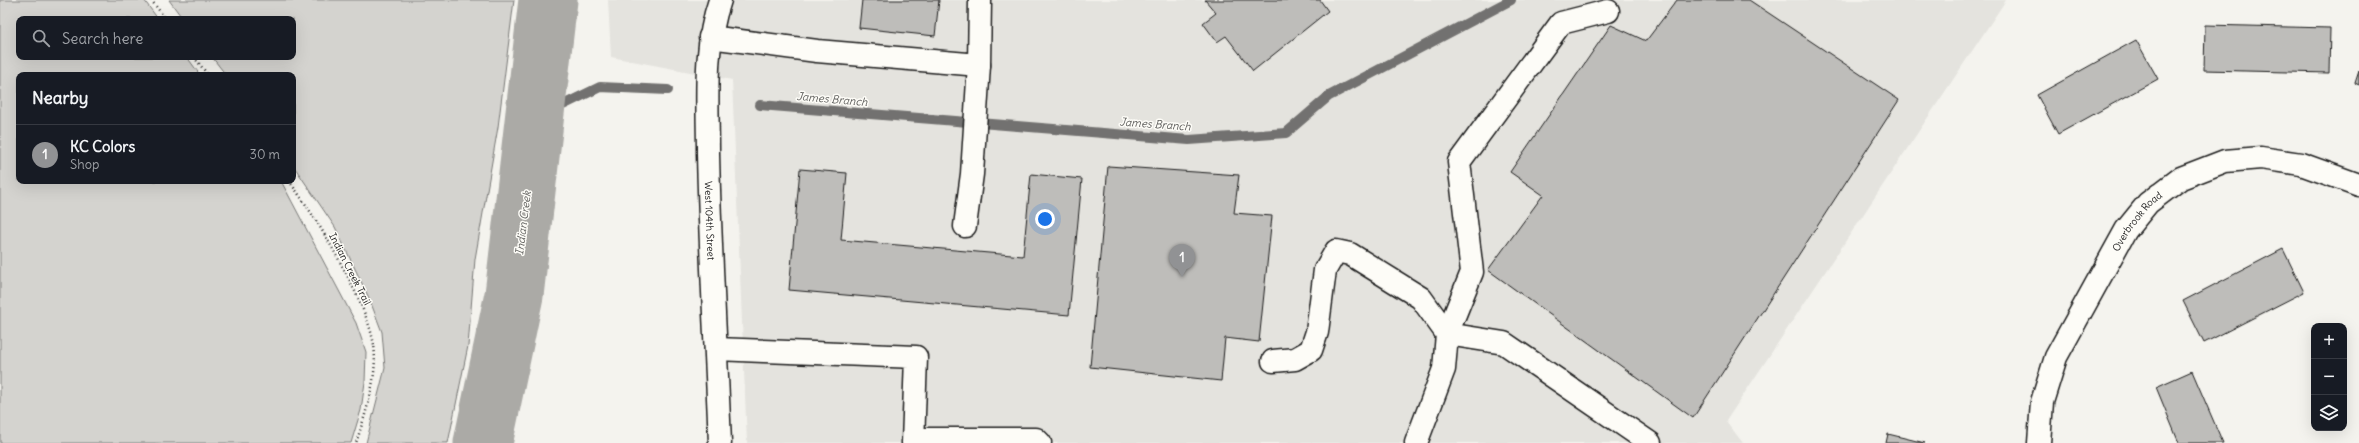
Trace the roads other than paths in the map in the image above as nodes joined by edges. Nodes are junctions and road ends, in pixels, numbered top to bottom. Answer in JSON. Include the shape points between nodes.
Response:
{"nodes":[{"id":1,"x":720,"y":0,"type":"edge"},
{"id":2,"x":980,"y":0,"type":"edge"},
{"id":3,"x":1608,"y":11,"type":"dead end"},
{"id":4,"x":710,"y":37,"type":"junction"},
{"id":5,"x":979,"y":72,"type":"junction"},
{"id":6,"x":2359,"y":185,"type":"edge"},
{"id":7,"x":966,"y":226,"type":"dead end"},
{"id":8,"x":1447,"y":334,"type":"junction"},
{"id":9,"x":716,"y":349,"type":"junction"},
{"id":10,"x":1273,"y":360,"type":"dead end"},
{"id":11,"x":914,"y":441,"type":"edge"},
{"id":12,"x":720,"y":443,"type":"edge"},
{"id":13,"x":1040,"y":443,"type":"edge"},
{"id":14,"x":1416,"y":443,"type":"edge"},
{"id":15,"x":1650,"y":443,"type":"edge"},
{"id":16,"x":2039,"y":443,"type":"edge"}],
"edges":[{"from":1,"to":4,"type":"street","name":"West 104th Street","via":[[711,25]]},
{"from":2,"to":5,"type":"street"},
{"from":3,"to":8,"type":"street","via":[[1560,23],[1459,162],[1472,272]]},
{"from":4,"to":5,"type":"street"},
{"from":4,"to":9,"type":"street","name":"West 104th Street","via":[[709,177]]},
{"from":5,"to":7,"type":"street"},
{"from":6,"to":16,"type":"street","name":"Overbrook Road","via":[[2301,164],[2261,158],[2225,161],[2181,178],[2148,203],[2126,230],[2056,357],[2042,402]]},
{"from":8,"to":10,"type":"street","via":[[1421,298],[1350,254],[1336,251],[1325,270],[1317,332],[1311,350],[1295,359]]},
{"from":8,"to":14,"type":"street","via":[[1444,369]]},
{"from":8,"to":15,"type":"street","via":[[1504,343]]},
{"from":9,"to":11,"type":"street","via":[[916,357]]},
{"from":9,"to":12,"type":"street","name":"West 104th Street"},
{"from":11,"to":13,"type":"street","via":[[1036,440]]}]}
